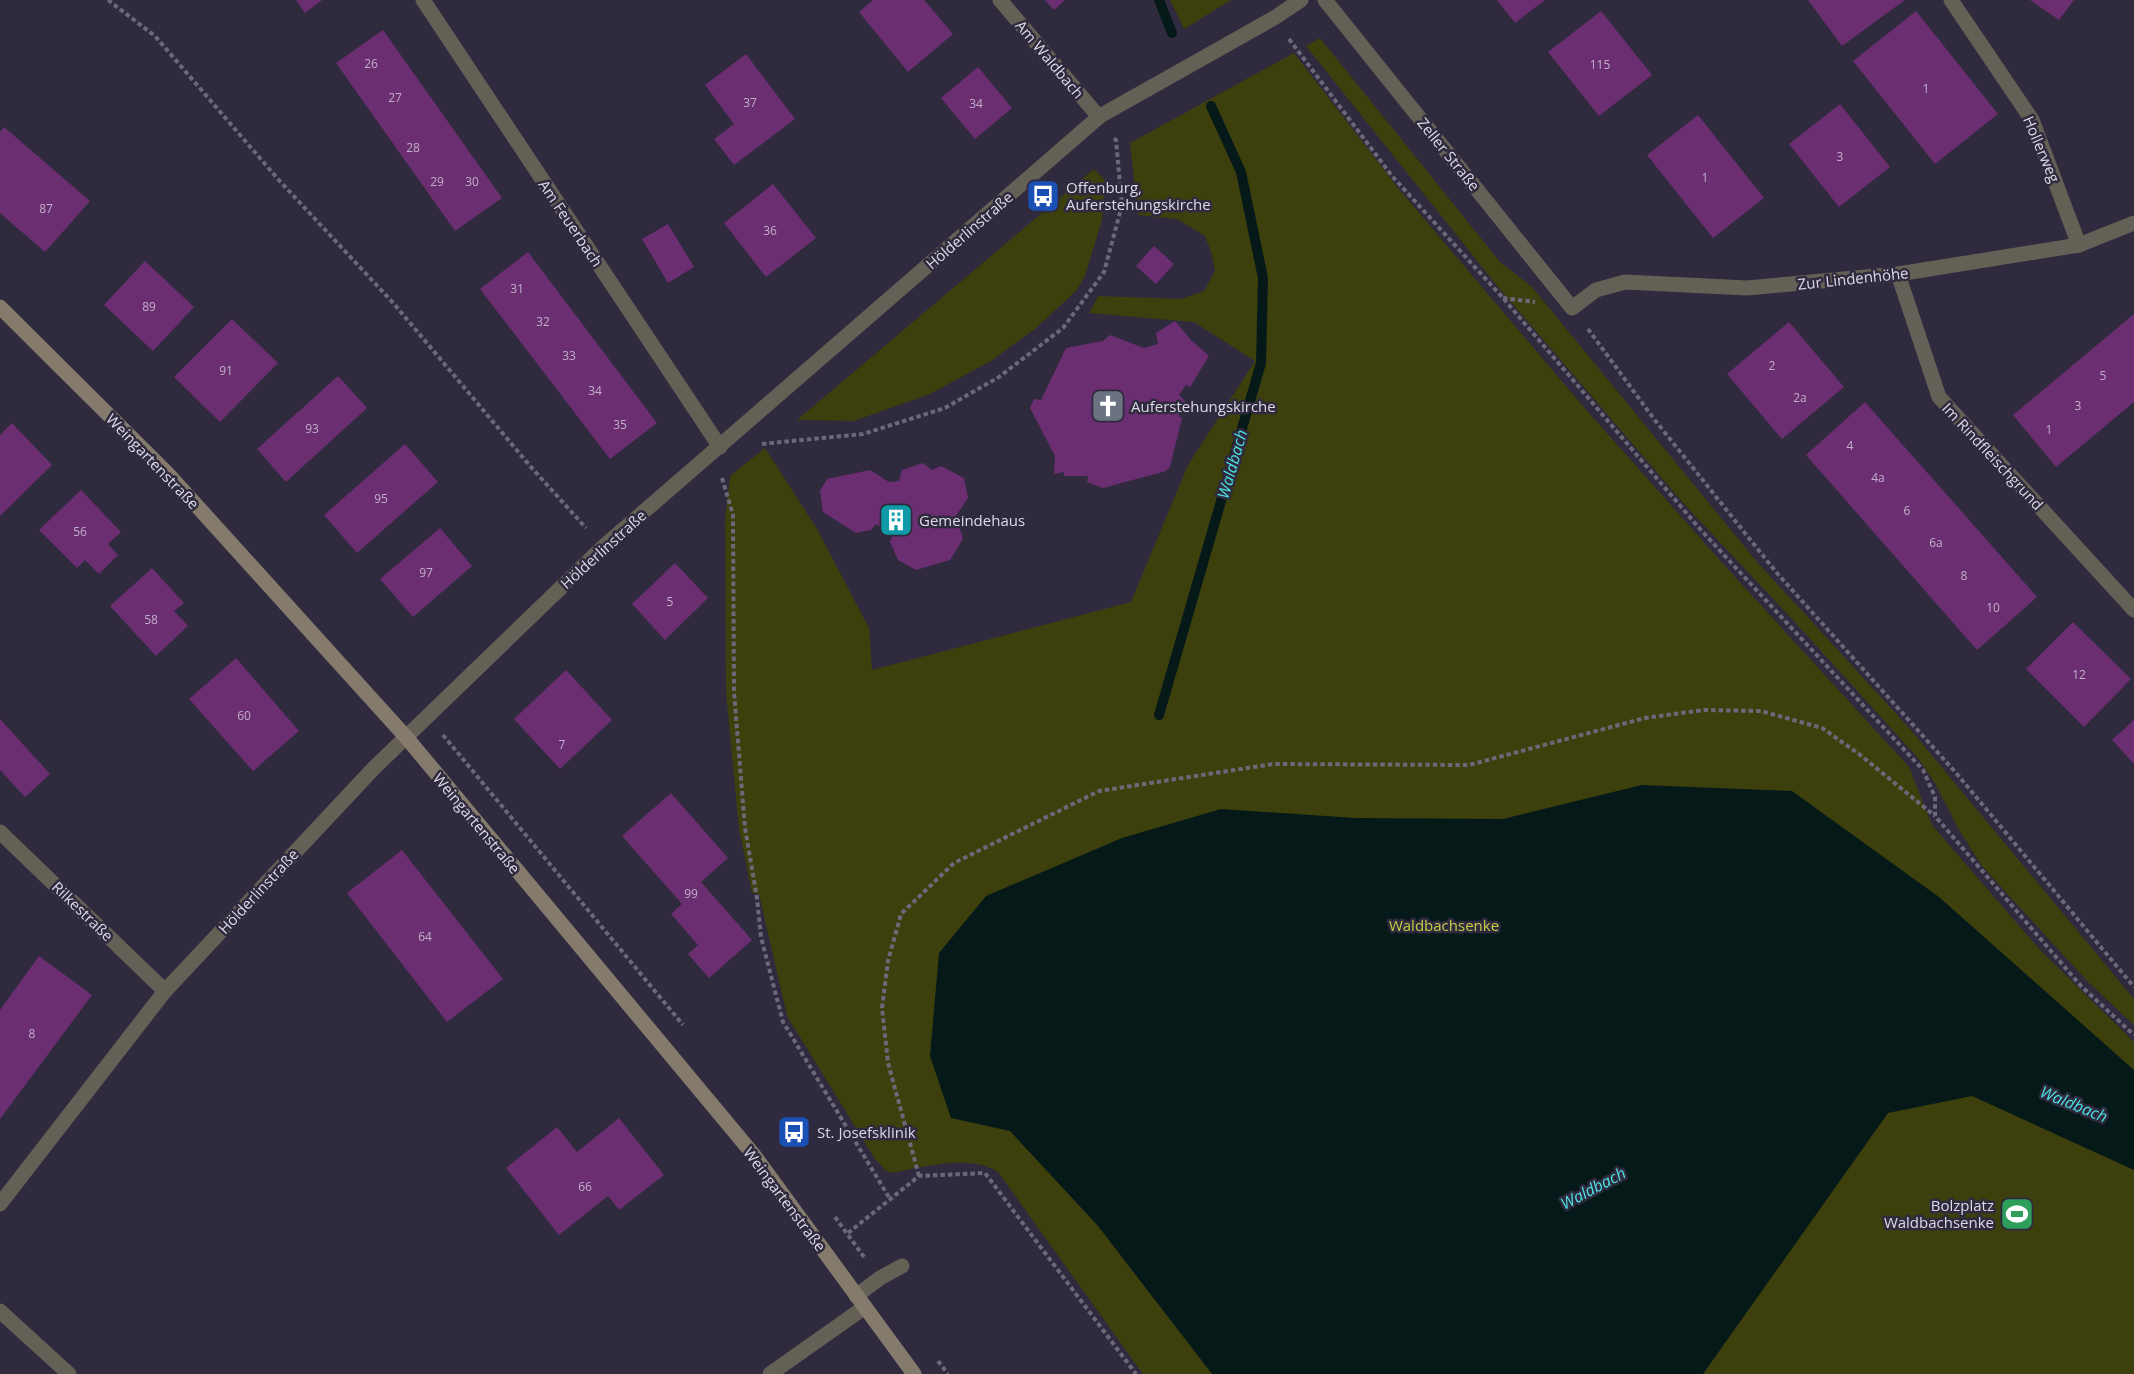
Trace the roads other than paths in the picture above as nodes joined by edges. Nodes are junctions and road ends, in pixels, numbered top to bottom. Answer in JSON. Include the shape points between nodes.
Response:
{"nodes":[{"id":1,"x":423,"y":0,"type":"edge"},
{"id":2,"x":1000,"y":0,"type":"edge"},
{"id":3,"x":1301,"y":0,"type":"edge"},
{"id":4,"x":1325,"y":0,"type":"edge"},
{"id":5,"x":1952,"y":0,"type":"edge"},
{"id":6,"x":1099,"y":117,"type":"junction"},
{"id":7,"x":2134,"y":223,"type":"edge"},
{"id":8,"x":2079,"y":245,"type":"junction"},
{"id":9,"x":1898,"y":274,"type":"junction"},
{"id":10,"x":0,"y":307,"type":"edge"},
{"id":11,"x":1572,"y":308,"type":"joint"},
{"id":12,"x":720,"y":447,"type":"junction"},
{"id":13,"x":2134,"y":610,"type":"edge"},
{"id":14,"x":406,"y":737,"type":"junction"},
{"id":15,"x":0,"y":832,"type":"edge"},
{"id":16,"x":165,"y":991,"type":"junction"},
{"id":17,"x":0,"y":1204,"type":"edge"},
{"id":18,"x":902,"y":1266,"type":"dead end"},
{"id":19,"x":861,"y":1301,"type":"junction"},
{"id":20,"x":0,"y":1311,"type":"edge"},
{"id":21,"x":69,"y":1374,"type":"edge"},
{"id":22,"x":770,"y":1374,"type":"edge"},
{"id":23,"x":914,"y":1374,"type":"edge"}],
"edges":[{"from":1,"to":12,"type":"street","name":"Am Feuerbach"},
{"from":2,"to":6,"type":"street","name":"Am Waldbach"},
{"from":3,"to":6,"type":"street","name":"Hölderlinstraße"},
{"from":4,"to":11,"type":"street","name":"Zeller Straße"},
{"from":5,"to":8,"type":"street","name":"Hollerweg","via":[[2032,120]]},
{"from":6,"to":12,"type":"street","name":"Hölderlinstraße"},
{"from":7,"to":8,"type":"street","name":"Zur Lindenhöhe"},
{"from":8,"to":9,"type":"street","name":"Zur Lindenhöhe"},
{"from":9,"to":11,"type":"street","name":"Zur Lindenhöhe","via":[[1747,288],[1625,282],[1596,290]]},
{"from":9,"to":13,"type":"street","name":"Im Rindfleischgrund","via":[[1939,397]]},
{"from":10,"to":14,"type":"street","name":"Weingartenstraße","via":[[168,474]]},
{"from":12,"to":14,"type":"street","name":"Hölderlinstraße","via":[[603,547]]},
{"from":14,"to":16,"type":"street","name":"Hölderlinstraße"},
{"from":14,"to":19,"type":"street","name":"Weingartenstraße","via":[[753,1154]]},
{"from":15,"to":16,"type":"street","name":"Rilkestraße"},
{"from":16,"to":17,"type":"street","name":"Hölderlinstraße"},
{"from":18,"to":19,"type":"street","via":[[880,1278]]},
{"from":19,"to":22,"type":"street"},
{"from":19,"to":23,"type":"street","name":"Weingartenstraße"},
{"from":20,"to":21,"type":"street"}]}
